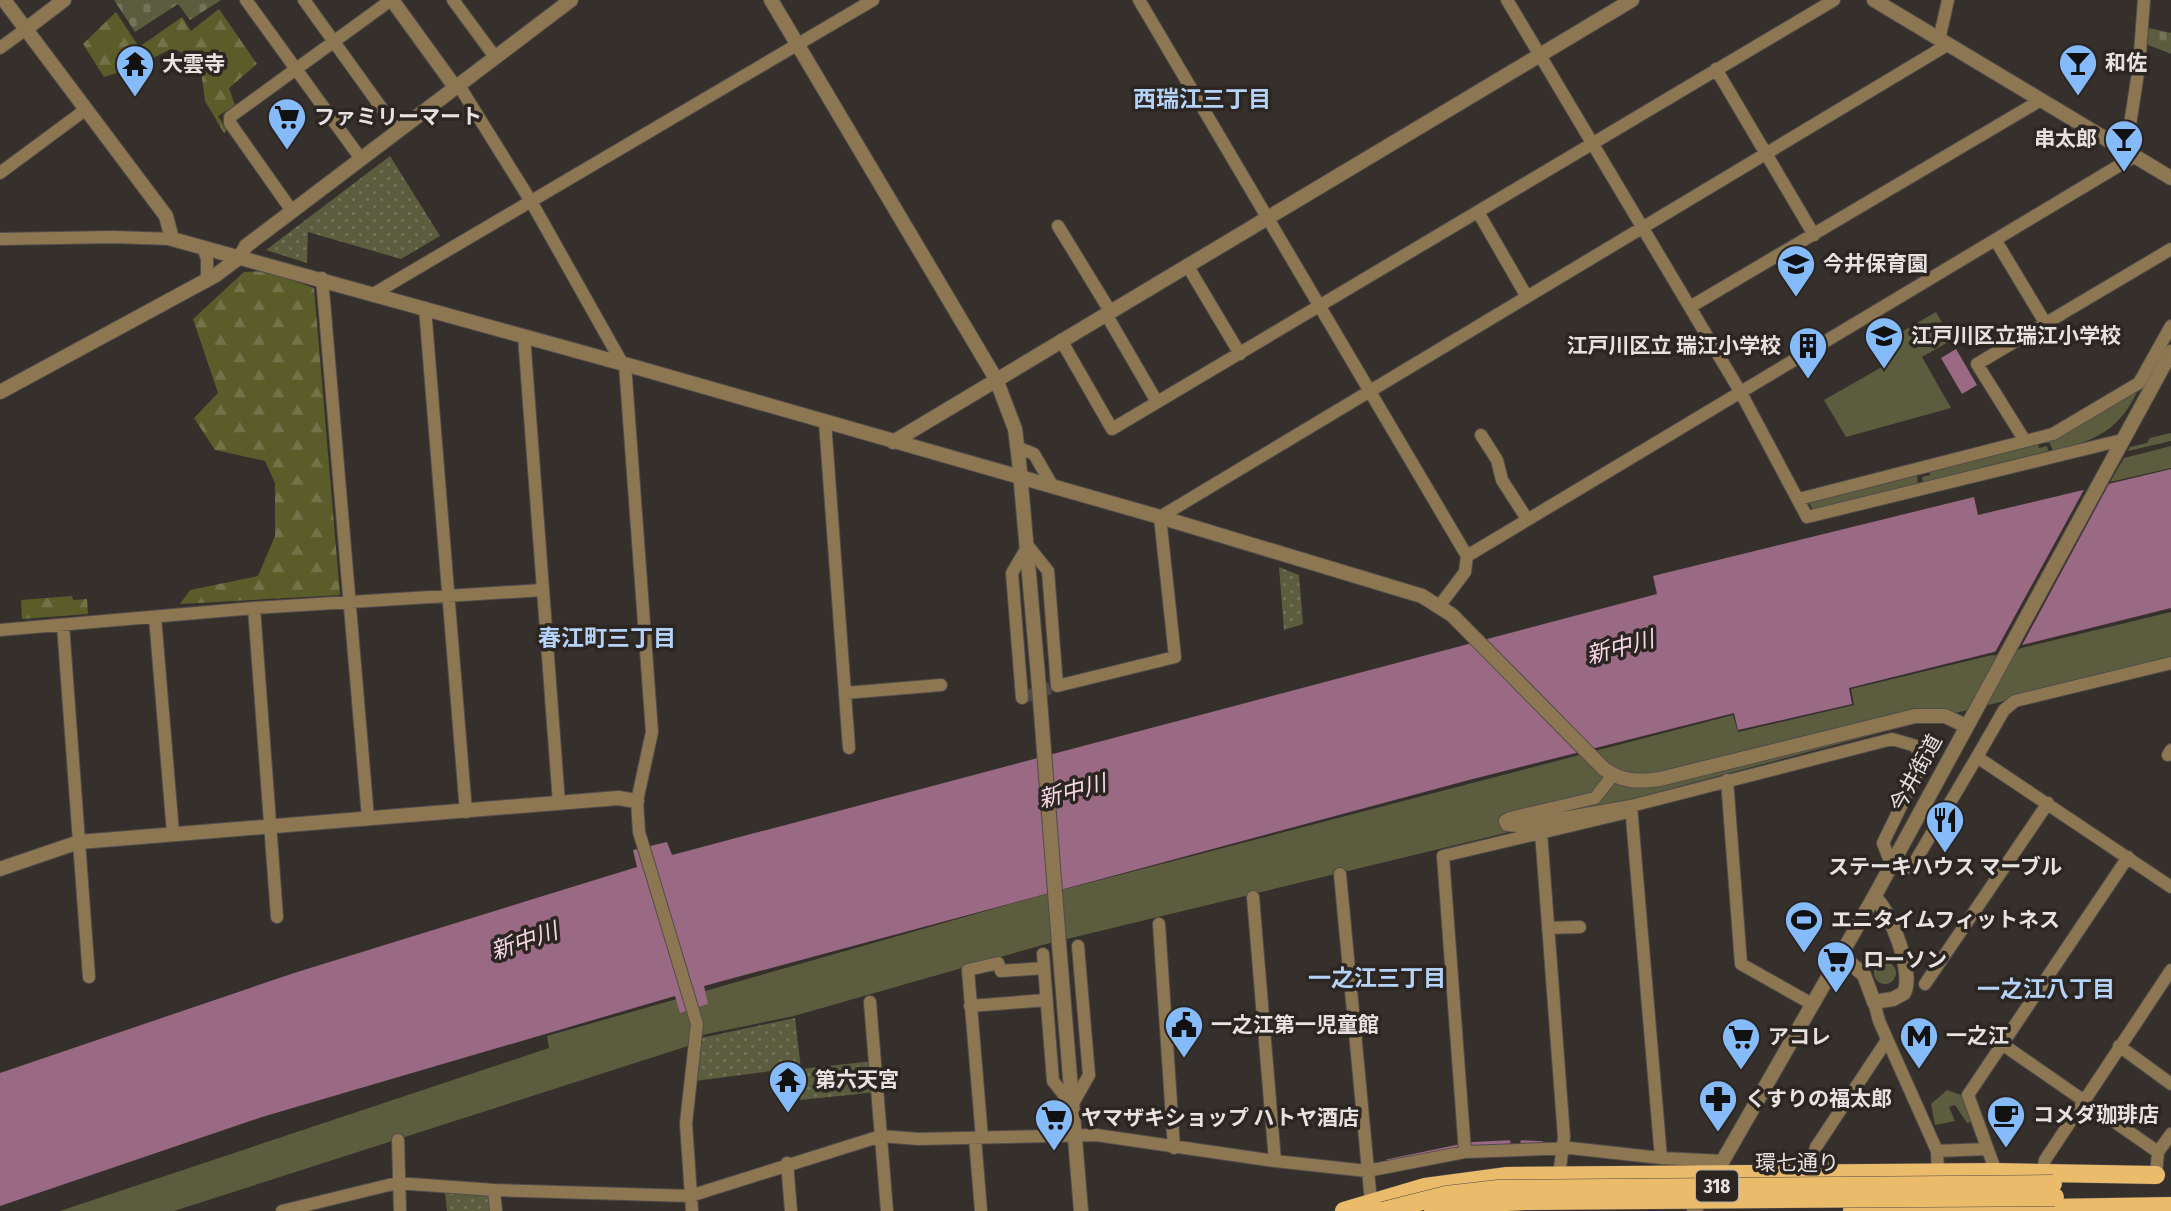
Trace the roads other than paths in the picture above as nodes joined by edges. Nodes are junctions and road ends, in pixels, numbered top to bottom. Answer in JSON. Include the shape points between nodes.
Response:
{"nodes":[{"id":1,"x":4,"y":0,"type":"edge"},
{"id":2,"x":64,"y":0,"type":"edge"},
{"id":3,"x":246,"y":0,"type":"edge"},
{"id":4,"x":304,"y":0,"type":"edge"},
{"id":5,"x":392,"y":0,"type":"edge"},
{"id":6,"x":453,"y":0,"type":"edge"},
{"id":7,"x":571,"y":0,"type":"edge"},
{"id":8,"x":771,"y":0,"type":"edge"},
{"id":9,"x":873,"y":0,"type":"edge"},
{"id":10,"x":1139,"y":0,"type":"edge"},
{"id":11,"x":1507,"y":0,"type":"edge"},
{"id":12,"x":1632,"y":0,"type":"edge"},
{"id":13,"x":1834,"y":0,"type":"edge"},
{"id":14,"x":1874,"y":0,"type":"edge"},
{"id":15,"x":1948,"y":0,"type":"edge"},
{"id":16,"x":2144,"y":0,"type":"edge"},
{"id":17,"x":26,"y":29,"type":"junction"},
{"id":18,"x":334,"y":42,"type":"junction"},
{"id":19,"x":1943,"y":42,"type":"junction"},
{"id":20,"x":797,"y":45,"type":"junction"},
{"id":21,"x":0,"y":48,"type":"edge"},
{"id":22,"x":1539,"y":55,"type":"junction"},
{"id":23,"x":495,"y":57,"type":"junction"},
{"id":24,"x":296,"y":69,"type":"junction"},
{"id":25,"x":1716,"y":69,"type":"junction"},
{"id":26,"x":456,"y":85,"type":"junction"},
{"id":27,"x":2041,"y":100,"type":"junction"},
{"id":28,"x":85,"y":110,"type":"junction"},
{"id":29,"x":397,"y":131,"type":"junction"},
{"id":30,"x":1592,"y":144,"type":"junction"},
{"id":31,"x":1766,"y":153,"type":"junction"},
{"id":32,"x":2131,"y":153,"type":"junction"},
{"id":33,"x":361,"y":159,"type":"junction"},
{"id":34,"x":0,"y":173,"type":"edge"},
{"id":35,"x":2171,"y":177,"type":"edge"},
{"id":36,"x":532,"y":203,"type":"junction"},
{"id":37,"x":292,"y":211,"type":"junction"},
{"id":38,"x":1478,"y":212,"type":"junction"},
{"id":39,"x":1266,"y":218,"type":"junction"},
{"id":40,"x":1058,"y":226,"type":"dead end"},
{"id":41,"x":1642,"y":228,"type":"junction"},
{"id":42,"x":1814,"y":235,"type":"junction"},
{"id":43,"x":0,"y":239,"type":"edge"},
{"id":44,"x":172,"y":239,"type":"junction"},
{"id":45,"x":1996,"y":241,"type":"junction"},
{"id":46,"x":203,"y":247,"type":"junction"},
{"id":47,"x":2171,"y":249,"type":"edge"},
{"id":48,"x":240,"y":257,"type":"junction"},
{"id":49,"x":1187,"y":265,"type":"junction"},
{"id":50,"x":322,"y":278,"type":"junction"},
{"id":51,"x":207,"y":281,"type":"junction"},
{"id":52,"x":375,"y":293,"type":"junction"},
{"id":53,"x":1527,"y":297,"type":"junction"},
{"id":54,"x":1319,"y":307,"type":"junction"},
{"id":55,"x":1690,"y":307,"type":"junction"},
{"id":56,"x":425,"y":308,"type":"junction"},
{"id":57,"x":1108,"y":312,"type":"junction"},
{"id":58,"x":2046,"y":324,"type":"junction"},
{"id":59,"x":2171,"y":326,"type":"edge"},
{"id":60,"x":524,"y":336,"type":"junction"},
{"id":61,"x":1061,"y":340,"type":"junction"},
{"id":62,"x":2171,"y":352,"type":"edge"},
{"id":63,"x":1240,"y":354,"type":"junction"},
{"id":64,"x":623,"y":364,"type":"junction"},
{"id":65,"x":996,"y":379,"type":"junction"},
{"id":66,"x":0,"y":392,"type":"edge"},
{"id":67,"x":1369,"y":392,"type":"junction"},
{"id":68,"x":1741,"y":393,"type":"junction"},
{"id":69,"x":1157,"y":402,"type":"junction"},
{"id":70,"x":825,"y":422,"type":"junction"},
{"id":71,"x":1481,"y":435,"type":"dead end"},
{"id":72,"x":2122,"y":440,"type":"junction"},
{"id":73,"x":2025,"y":441,"type":"junction"},
{"id":74,"x":892,"y":442,"type":"junction"},
{"id":75,"x":1017,"y":446,"type":"junction"},
{"id":76,"x":1021,"y":478,"type":"junction"},
{"id":77,"x":1053,"y":486,"type":"junction"},
{"id":78,"x":1800,"y":499,"type":"junction"},
{"id":79,"x":1160,"y":517,"type":"junction"},
{"id":80,"x":1527,"y":519,"type":"junction"},
{"id":81,"x":1028,"y":546,"type":"junction"},
{"id":82,"x":1467,"y":556,"type":"junction"},
{"id":83,"x":543,"y":590,"type":"junction"},
{"id":84,"x":449,"y":596,"type":"junction"},
{"id":85,"x":349,"y":602,"type":"junction"},
{"id":86,"x":1440,"y":605,"type":"junction"},
{"id":87,"x":254,"y":608,"type":"junction"},
{"id":88,"x":155,"y":617,"type":"junction"},
{"id":89,"x":63,"y":625,"type":"junction"},
{"id":90,"x":0,"y":630,"type":"edge"},
{"id":91,"x":2171,"y":663,"type":"edge"},
{"id":92,"x":941,"y":685,"type":"dead end"},
{"id":93,"x":845,"y":694,"type":"junction"},
{"id":94,"x":1022,"y":698,"type":"dead end"},
{"id":95,"x":1966,"y":726,"type":"junction"},
{"id":96,"x":849,"y":748,"type":"dead end"},
{"id":97,"x":1977,"y":757,"type":"junction"},
{"id":98,"x":1608,"y":772,"type":"junction"},
{"id":99,"x":1727,"y":780,"type":"junction"},
{"id":100,"x":637,"y":801,"type":"junction"},
{"id":101,"x":559,"y":803,"type":"junction"},
{"id":102,"x":2048,"y":803,"type":"junction"},
{"id":103,"x":1631,"y":806,"type":"junction"},
{"id":104,"x":466,"y":812,"type":"junction"},
{"id":105,"x":368,"y":818,"type":"junction"},
{"id":106,"x":271,"y":826,"type":"junction"},
{"id":107,"x":1541,"y":832,"type":"junction"},
{"id":108,"x":173,"y":833,"type":"junction"},
{"id":109,"x":79,"y":842,"type":"junction"},
{"id":110,"x":2129,"y":857,"type":"junction"},
{"id":111,"x":1891,"y":864,"type":"junction"},
{"id":112,"x":0,"y":869,"type":"edge"},
{"id":113,"x":1340,"y":874,"type":"dead end"},
{"id":114,"x":2171,"y":887,"type":"edge"},
{"id":115,"x":1253,"y":897,"type":"dead end"},
{"id":116,"x":1874,"y":897,"type":"junction"},
{"id":117,"x":277,"y":917,"type":"dead end"},
{"id":118,"x":1159,"y":924,"type":"dead end"},
{"id":119,"x":1580,"y":927,"type":"dead end"},
{"id":120,"x":1548,"y":928,"type":"junction"},
{"id":121,"x":1078,"y":946,"type":"dead end"},
{"id":122,"x":1043,"y":954,"type":"dead end"},
{"id":123,"x":1840,"y":954,"type":"junction"},
{"id":124,"x":1044,"y":968,"type":"junction"},
{"id":125,"x":2171,"y":970,"type":"edge"},
{"id":126,"x":89,"y":977,"type":"dead end"},
{"id":127,"x":1924,"y":984,"type":"dead end"},
{"id":128,"x":1046,"y":1000,"type":"junction"},
{"id":129,"x":870,"y":1002,"type":"dead end"},
{"id":130,"x":1874,"y":1002,"type":"junction"},
{"id":131,"x":1812,"y":1004,"type":"junction"},
{"id":132,"x":970,"y":1006,"type":"junction"},
{"id":133,"x":1887,"y":1040,"type":"junction"},
{"id":134,"x":2002,"y":1044,"type":"junction"},
{"id":135,"x":2119,"y":1046,"type":"junction"},
{"id":136,"x":2171,"y":1084,"type":"edge"},
{"id":137,"x":2083,"y":1101,"type":"junction"},
{"id":138,"x":1072,"y":1105,"type":"junction"},
{"id":139,"x":1075,"y":1134,"type":"junction"},
{"id":140,"x":2171,"y":1134,"type":"edge"},
{"id":141,"x":881,"y":1136,"type":"junction"},
{"id":142,"x":979,"y":1138,"type":"junction"},
{"id":143,"x":398,"y":1140,"type":"dead end"},
{"id":144,"x":1174,"y":1148,"type":"junction"},
{"id":145,"x":1987,"y":1149,"type":"junction"},
{"id":146,"x":1561,"y":1150,"type":"junction"},
{"id":147,"x":1937,"y":1151,"type":"junction"},
{"id":148,"x":1465,"y":1152,"type":"junction"},
{"id":149,"x":2158,"y":1152,"type":"junction"},
{"id":150,"x":1661,"y":1158,"type":"junction"},
{"id":151,"x":1275,"y":1161,"type":"junction"},
{"id":152,"x":787,"y":1163,"type":"junction"},
{"id":153,"x":1719,"y":1167,"type":"junction"},
{"id":154,"x":1367,"y":1171,"type":"junction"},
{"id":155,"x":1996,"y":1172,"type":"junction"},
{"id":156,"x":1938,"y":1173,"type":"junction"},
{"id":157,"x":1828,"y":1174,"type":"junction"},
{"id":158,"x":1559,"y":1175,"type":"junction"},
{"id":159,"x":2163,"y":1175,"type":"edge"},
{"id":160,"x":397,"y":1183,"type":"junction"},
{"id":161,"x":2050,"y":1184,"type":"junction"},
{"id":162,"x":494,"y":1190,"type":"junction"},
{"id":163,"x":690,"y":1196,"type":"junction"},
{"id":164,"x":2171,"y":1199,"type":"edge"},
{"id":165,"x":1377,"y":1206,"type":"edge"},
{"id":166,"x":2171,"y":1206,"type":"edge"},
{"id":167,"x":306,"y":1207,"type":"edge"},
{"id":168,"x":2103,"y":1210,"type":"edge"},
{"id":169,"x":282,"y":1211,"type":"edge"},
{"id":170,"x":400,"y":1211,"type":"edge"},
{"id":171,"x":496,"y":1211,"type":"edge"},
{"id":172,"x":692,"y":1211,"type":"edge"},
{"id":173,"x":791,"y":1211,"type":"edge"},
{"id":174,"x":887,"y":1211,"type":"edge"},
{"id":175,"x":981,"y":1211,"type":"edge"},
{"id":176,"x":1081,"y":1211,"type":"edge"},
{"id":177,"x":1344,"y":1211,"type":"edge"},
{"id":178,"x":1433,"y":1211,"type":"edge"},
{"id":179,"x":1694,"y":1211,"type":"edge"},
{"id":180,"x":1852,"y":1211,"type":"edge"},
{"id":181,"x":1916,"y":1211,"type":"edge"}],
"edges":[{"from":1,"to":17,"type":"street"},
{"from":2,"to":17,"type":"street"},
{"from":3,"to":24,"type":"street"},
{"from":4,"to":18,"type":"street"},
{"from":5,"to":18,"type":"street"},
{"from":5,"to":26,"type":"street"},
{"from":6,"to":23,"type":"street"},
{"from":7,"to":23,"type":"street"},
{"from":8,"to":20,"type":"street"},
{"from":9,"to":20,"type":"street"},
{"from":10,"to":39,"type":"street"},
{"from":11,"to":22,"type":"street"},
{"from":12,"to":22,"type":"street"},
{"from":13,"to":25,"type":"street"},
{"from":14,"to":19,"type":"street"},
{"from":15,"to":19,"type":"street"},
{"from":16,"to":32,"type":"street"},
{"from":17,"to":21,"type":"street"},
{"from":17,"to":28,"type":"street"},
{"from":18,"to":24,"type":"street"},
{"from":18,"to":29,"type":"street"},
{"from":19,"to":27,"type":"street"},
{"from":19,"to":31,"type":"street"},
{"from":20,"to":36,"type":"street"},
{"from":20,"to":65,"type":"street"},
{"from":22,"to":30,"type":"street"},
{"from":22,"to":39,"type":"street"},
{"from":23,"to":26,"type":"street"},
{"from":24,"to":33,"type":"street"},
{"from":24,"to":37,"type":"street","via":[[230,117]]},
{"from":25,"to":30,"type":"street"},
{"from":25,"to":31,"type":"street"},
{"from":26,"to":29,"type":"street"},
{"from":26,"to":36,"type":"street"},
{"from":27,"to":32,"type":"street"},
{"from":27,"to":42,"type":"street"},
{"from":28,"to":34,"type":"street"},
{"from":28,"to":44,"type":"street","via":[[166,216]]},
{"from":29,"to":33,"type":"street"},
{"from":30,"to":38,"type":"street"},
{"from":30,"to":41,"type":"street"},
{"from":31,"to":41,"type":"street"},
{"from":31,"to":42,"type":"street"},
{"from":32,"to":35,"type":"street"},
{"from":32,"to":45,"type":"street"},
{"from":33,"to":37,"type":"street"},
{"from":36,"to":52,"type":"street"},
{"from":36,"to":64,"type":"street"},
{"from":37,"to":48,"type":"street","via":[[246,246]]},
{"from":38,"to":53,"type":"street"},
{"from":38,"to":54,"type":"street"},
{"from":39,"to":49,"type":"street"},
{"from":39,"to":54,"type":"street"},
{"from":40,"to":57,"type":"street"},
{"from":41,"to":53,"type":"street"},
{"from":41,"to":55,"type":"street"},
{"from":42,"to":55,"type":"street"},
{"from":43,"to":44,"type":"street"},
{"from":44,"to":46,"type":"street"},
{"from":45,"to":58,"type":"street"},
{"from":45,"to":68,"type":"street"},
{"from":46,"to":48,"type":"street"},
{"from":46,"to":51,"type":"street"},
{"from":47,"to":58,"type":"street"},
{"from":48,"to":50,"type":"street"},
{"from":48,"to":51,"type":"street"},
{"from":49,"to":57,"type":"street"},
{"from":49,"to":63,"type":"street"},
{"from":50,"to":52,"type":"street"},
{"from":50,"to":85,"type":"street"},
{"from":51,"to":66,"type":"street"},
{"from":52,"to":56,"type":"street"},
{"from":53,"to":67,"type":"street"},
{"from":54,"to":63,"type":"street"},
{"from":54,"to":67,"type":"street"},
{"from":55,"to":68,"type":"street"},
{"from":56,"to":60,"type":"street"},
{"from":56,"to":84,"type":"street"},
{"from":57,"to":61,"type":"street"},
{"from":57,"to":69,"type":"street"},
{"from":58,"to":73,"type":"street","via":[[1977,364]]},
{"from":59,"to":73,"type":"street","via":[[2139,383],[2053,434]]},
{"from":60,"to":64,"type":"street"},
{"from":60,"to":83,"type":"street"},
{"from":61,"to":65,"type":"street"},
{"from":61,"to":69,"type":"street","via":[[1112,429]]},
{"from":62,"to":72,"type":"street","name":"今井街道"},
{"from":63,"to":69,"type":"street"},
{"from":64,"to":70,"type":"street"},
{"from":64,"to":100,"type":"street","via":[[652,732]]},
{"from":65,"to":74,"type":"street"},
{"from":65,"to":75,"type":"street"},
{"from":67,"to":79,"type":"street"},
{"from":67,"to":82,"type":"street"},
{"from":68,"to":78,"type":"street"},
{"from":68,"to":80,"type":"street"},
{"from":70,"to":74,"type":"street"},
{"from":70,"to":93,"type":"street"},
{"from":71,"to":80,"type":"street"},
{"from":72,"to":78,"type":"street","via":[[1807,517]]},
{"from":72,"to":95,"type":"street","name":"今井街道"},
{"from":73,"to":78,"type":"street"},
{"from":74,"to":76,"type":"street"},
{"from":75,"to":76,"type":"street"},
{"from":75,"to":77,"type":"street","via":[[1034,454]]},
{"from":76,"to":77,"type":"street"},
{"from":76,"to":81,"type":"street"},
{"from":77,"to":79,"type":"street"},
{"from":79,"to":81,"type":"street","via":[[1175,657],[1057,685],[1048,571]]},
{"from":79,"to":86,"type":"street","via":[[1406,590]]},
{"from":80,"to":82,"type":"street"},
{"from":81,"to":94,"type":"street","via":[[1012,573]]},
{"from":81,"to":138,"type":"street","bridge":true},
{"from":82,"to":86,"type":"street","via":[[1465,572]]},
{"from":83,"to":84,"type":"street"},
{"from":83,"to":101,"type":"street"},
{"from":84,"to":85,"type":"street"},
{"from":84,"to":104,"type":"street"},
{"from":85,"to":87,"type":"street"},
{"from":85,"to":105,"type":"street"},
{"from":86,"to":98,"type":"street"},
{"from":87,"to":88,"type":"street"},
{"from":87,"to":106,"type":"street"},
{"from":88,"to":89,"type":"street"},
{"from":88,"to":108,"type":"street"},
{"from":89,"to":90,"type":"street"},
{"from":89,"to":109,"type":"street"},
{"from":91,"to":97,"type":"street","via":[[2015,701],[2004,710]]},
{"from":92,"to":93,"type":"street"},
{"from":93,"to":96,"type":"street"},
{"from":95,"to":98,"type":"street","via":[[1945,716],[1916,716],[1660,779],[1636,783]]},
{"from":95,"to":111,"type":"street","name":"今井街道"},
{"from":97,"to":102,"type":"street"},
{"from":97,"to":111,"type":"street","via":[[1913,865]]},
{"from":98,"to":103,"type":"street","via":[[1595,798],[1510,818],[1507,825]]},
{"from":99,"to":103,"type":"street"},
{"from":99,"to":111,"type":"street","via":[[1892,739],[1916,746],[1923,763],[1883,843]]},
{"from":99,"to":131,"type":"street","via":[[1741,964]]},
{"from":100,"to":101,"type":"street"},
{"from":100,"to":163,"type":"street","via":[[639,832],[697,1024],[686,1123]]},
{"from":101,"to":104,"type":"street"},
{"from":102,"to":110,"type":"street"},
{"from":102,"to":127,"type":"street"},
{"from":103,"to":107,"type":"street","via":[[1622,814]]},
{"from":103,"to":150,"type":"street"},
{"from":104,"to":105,"type":"street"},
{"from":105,"to":106,"type":"street"},
{"from":106,"to":108,"type":"street"},
{"from":106,"to":117,"type":"street"},
{"from":107,"to":120,"type":"street"},
{"from":107,"to":148,"type":"street","via":[[1443,856]]},
{"from":108,"to":109,"type":"street"},
{"from":109,"to":112,"type":"street"},
{"from":109,"to":126,"type":"street"},
{"from":110,"to":114,"type":"street"},
{"from":110,"to":134,"type":"street"},
{"from":111,"to":116,"type":"street","name":"今井街道"},
{"from":113,"to":154,"type":"street"},
{"from":115,"to":151,"type":"street"},
{"from":116,"to":123,"type":"street","name":"今井街道"},
{"from":116,"to":130,"type":"street","via":[[1891,917],[1907,980],[1900,997]]},
{"from":118,"to":144,"type":"street"},
{"from":119,"to":120,"type":"street"},
{"from":120,"to":146,"type":"street","via":[[1564,1137]]},
{"from":121,"to":138,"type":"street","via":[[1090,1075]]},
{"from":122,"to":124,"type":"street"},
{"from":123,"to":130,"type":"street","via":[[1864,975]]},
{"from":123,"to":131,"type":"street","name":"今井街道"},
{"from":124,"to":128,"type":"street"},
{"from":124,"to":132,"type":"street","via":[[1002,971],[998,963],[968,970]]},
{"from":125,"to":135,"type":"street"},
{"from":128,"to":132,"type":"street"},
{"from":128,"to":138,"type":"street","via":[[1053,1081]]},
{"from":129,"to":141,"type":"street"},
{"from":130,"to":133,"type":"street"},
{"from":131,"to":153,"type":"street","name":"今井街道"},
{"from":132,"to":142,"type":"street"},
{"from":133,"to":147,"type":"street"},
{"from":133,"to":157,"type":"street","via":[[1816,1147]]},
{"from":134,"to":137,"type":"street"},
{"from":134,"to":145,"type":"street","via":[[1968,1095]]},
{"from":135,"to":136,"type":"street"},
{"from":135,"to":137,"type":"street"},
{"from":137,"to":149,"type":"street"},
{"from":137,"to":161,"type":"street","via":[[2045,1160]]},
{"from":138,"to":139,"type":"street"},
{"from":139,"to":142,"type":"street"},
{"from":139,"to":144,"type":"street"},
{"from":139,"to":176,"type":"street"},
{"from":140,"to":149,"type":"street"},
{"from":141,"to":142,"type":"street"},
{"from":141,"to":152,"type":"street"},
{"from":141,"to":174,"type":"street"},
{"from":142,"to":175,"type":"street"},
{"from":143,"to":160,"type":"street"},
{"from":144,"to":151,"type":"street"},
{"from":145,"to":147,"type":"street"},
{"from":145,"to":155,"type":"street"},
{"from":146,"to":148,"type":"street"},
{"from":146,"to":150,"type":"street","via":[[1570,1147]]},
{"from":146,"to":158,"type":"street"},
{"from":147,"to":156,"type":"street"},
{"from":148,"to":154,"type":"street"},
{"from":149,"to":159,"type":"street"},
{"from":150,"to":153,"type":"street"},
{"from":151,"to":154,"type":"street"},
{"from":152,"to":163,"type":"street"},
{"from":152,"to":173,"type":"street"},
{"from":153,"to":157,"type":"main road"},
{"from":153,"to":158,"type":"main road"},
{"from":153,"to":179,"type":"street","name":"今井街道"},
{"from":154,"to":165,"type":"street"},
{"from":155,"to":156,"type":"main road"},
{"from":155,"to":161,"type":"main road"},
{"from":156,"to":157,"type":"main road"},
{"from":158,"to":165,"type":"main road","via":[[1452,1181]]},
{"from":159,"to":161,"type":"main road","name":"環七通り","number":"318"},
{"from":160,"to":162,"type":"street"},
{"from":160,"to":167,"type":"street"},
{"from":160,"to":170,"type":"street"},
{"from":161,"to":164,"type":"main road","name":"環七通り","number":"318"},
{"from":161,"to":165,"type":"main road","name":"環七通り","number":"318","bridge":true,"via":[[1498,1189]]},
{"from":161,"to":178,"type":"main road","name":"環七通り","number":"318","bridge":true,"via":[[1525,1201]]},
{"from":162,"to":163,"type":"street"},
{"from":162,"to":171,"type":"street"},
{"from":163,"to":172,"type":"street"},
{"from":165,"to":177,"type":"main road"},
{"from":166,"to":168,"type":"main road"},
{"from":167,"to":169,"type":"street"},
{"from":168,"to":181,"type":"main road"},
{"from":180,"to":181,"type":"main road"}]}
